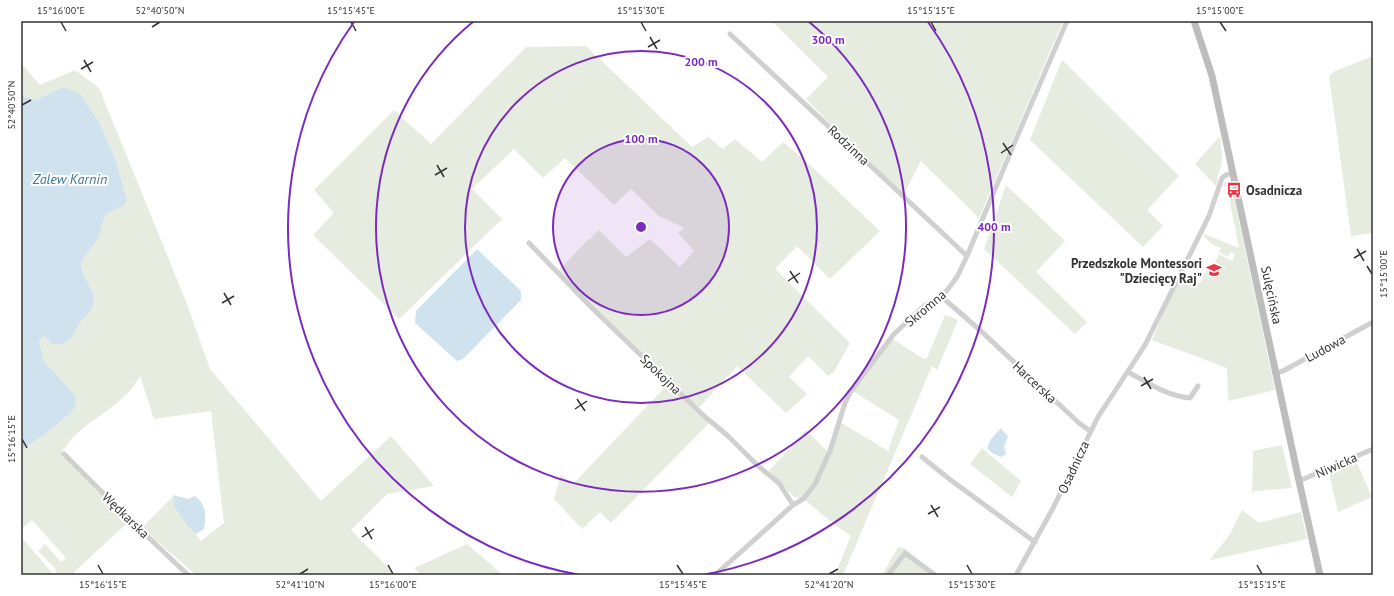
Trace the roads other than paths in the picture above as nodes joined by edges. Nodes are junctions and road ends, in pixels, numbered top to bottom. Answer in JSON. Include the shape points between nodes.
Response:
{"nodes":[{"id":1,"x":1067,"y":21,"type":"edge"},
{"id":2,"x":1194,"y":21,"type":"edge"},
{"id":3,"x":730,"y":34,"type":"dead end"},
{"id":4,"x":1233,"y":173,"type":"junction"},
{"id":5,"x":529,"y":243,"type":"dead end"},
{"id":6,"x":967,"y":256,"type":"junction"},
{"id":7,"x":942,"y":297,"type":"junction"},
{"id":8,"x":1373,"y":322,"type":"edge"},
{"id":9,"x":1128,"y":372,"type":"junction"},
{"id":10,"x":1276,"y":373,"type":"junction"},
{"id":11,"x":1198,"y":386,"type":"dead end"},
{"id":12,"x":1090,"y":431,"type":"junction"},
{"id":13,"x":1373,"y":449,"type":"edge"},
{"id":14,"x":64,"y":454,"type":"dead end"},
{"id":15,"x":922,"y":456,"type":"dead end"},
{"id":16,"x":1299,"y":481,"type":"junction"},
{"id":17,"x":793,"y":505,"type":"junction"},
{"id":18,"x":1035,"y":542,"type":"junction"},
{"id":19,"x":188,"y":575,"type":"edge"},
{"id":20,"x":715,"y":575,"type":"edge"},
{"id":21,"x":888,"y":575,"type":"edge"},
{"id":22,"x":934,"y":575,"type":"edge"},
{"id":23,"x":1016,"y":575,"type":"edge"},
{"id":24,"x":1320,"y":575,"type":"edge"}],
"edges":[{"from":1,"to":6,"type":"street","name":"Skromna"},
{"from":2,"to":4,"type":"street","name":"Sulęcińska","via":[[1212,76]]},
{"from":3,"to":6,"type":"street","name":"Rodzinna"},
{"from":4,"to":9,"type":"street","name":"Osadnicza","via":[[1222,178],[1209,216],[1145,345]]},
{"from":4,"to":10,"type":"street","name":"Sulęcińska"},
{"from":5,"to":17,"type":"street","name":"Spokojna","via":[[704,416],[779,483]]},
{"from":6,"to":7,"type":"street","name":"Skromna","via":[[957,277]]},
{"from":7,"to":12,"type":"street","name":"Harcerska"},
{"from":7,"to":17,"type":"street","name":"Skromna","via":[[925,306],[894,334],[851,391],[816,484],[803,499]]},
{"from":8,"to":10,"type":"street","name":"Ludowa"},
{"from":9,"to":11,"type":"street","via":[[1178,397],[1190,398]]},
{"from":9,"to":12,"type":"street","name":"Osadnicza"},
{"from":10,"to":16,"type":"street","name":"Sulęcińska"},
{"from":12,"to":18,"type":"street","name":"Osadnicza"},
{"from":13,"to":16,"type":"street","name":"Niwicka"},
{"from":14,"to":19,"type":"street","name":"Wędkarska"},
{"from":15,"to":18,"type":"street"},
{"from":16,"to":24,"type":"street","name":"Sulęcińska"},
{"from":17,"to":20,"type":"street","name":"Skromna"},
{"from":18,"to":23,"type":"street","name":"Osadnicza"},
{"from":21,"to":22,"type":"street","via":[[904,553]]}]}
